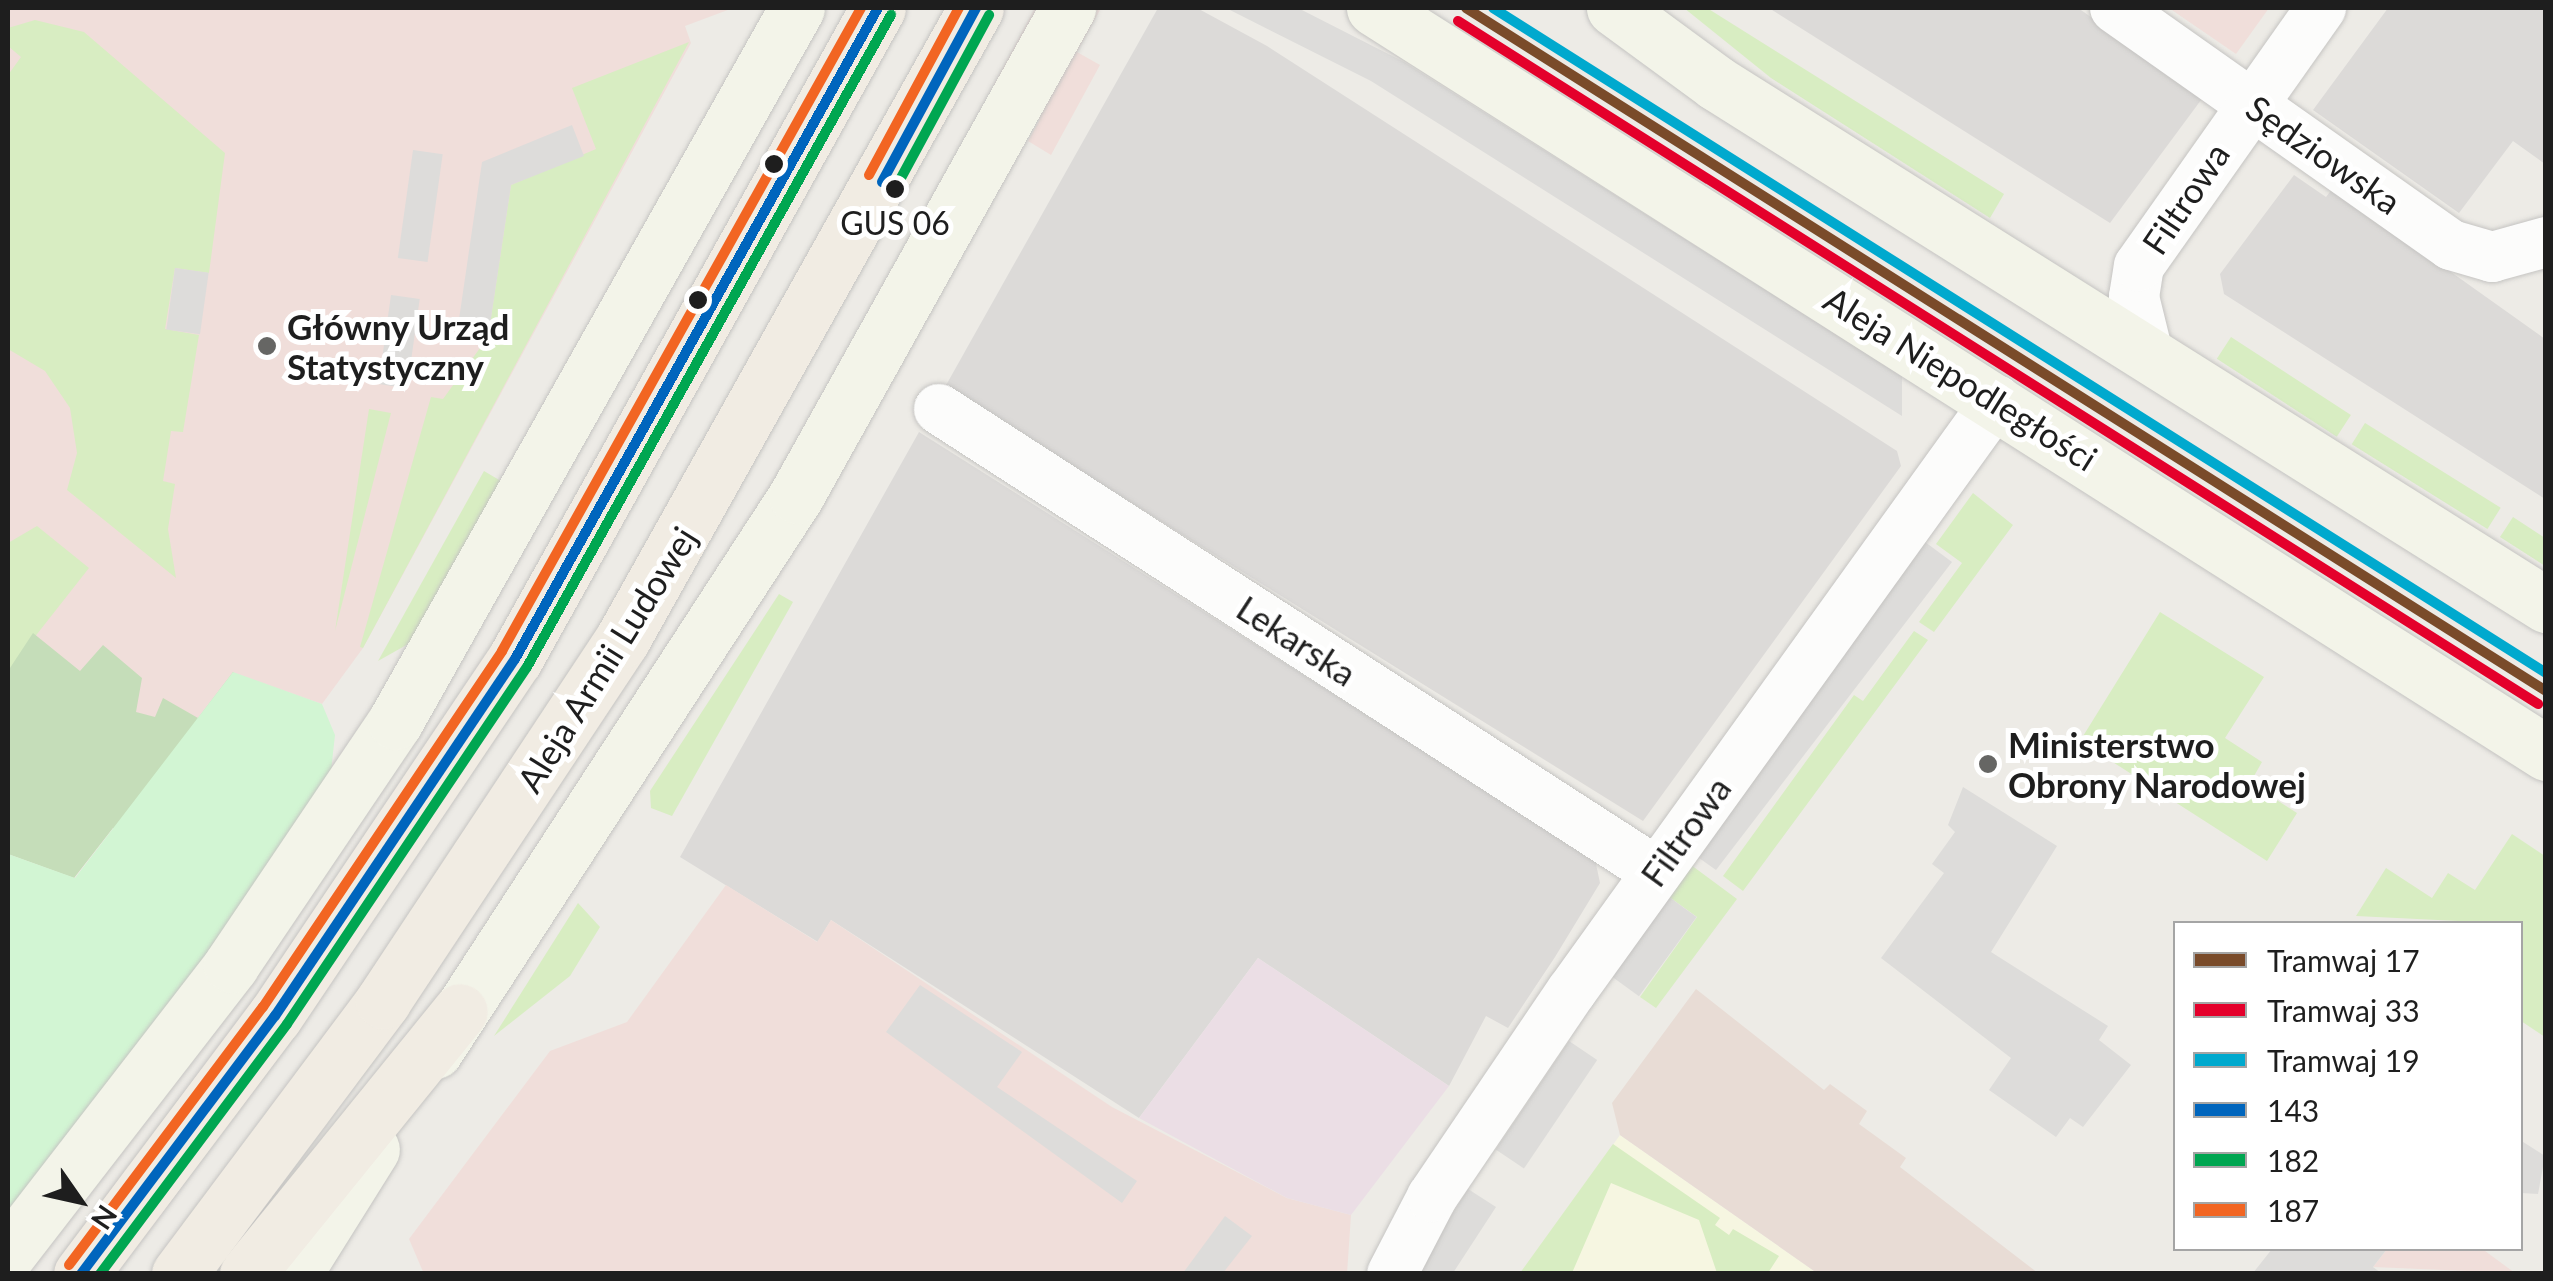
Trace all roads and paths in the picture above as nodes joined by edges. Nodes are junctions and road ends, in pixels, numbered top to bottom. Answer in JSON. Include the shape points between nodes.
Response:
{"nodes":[{"id":1,"x":797,"y":8,"type":"edge"},
{"id":2,"x":878,"y":8,"type":"edge"},
{"id":3,"x":976,"y":8,"type":"edge"},
{"id":4,"x":1374,"y":8,"type":"edge"},
{"id":5,"x":1614,"y":8,"type":"edge"},
{"id":6,"x":2114,"y":8,"type":"edge"},
{"id":7,"x":2321,"y":8,"type":"edge"},
{"id":8,"x":1066,"y":9,"type":"edge"},
{"id":9,"x":2252,"y":103,"type":"junction"},
{"id":10,"x":2546,"y":242,"type":"edge"},
{"id":11,"x":2148,"y":354,"type":"junction"},
{"id":12,"x":1997,"y":400,"type":"junction"},
{"id":13,"x":938,"y":410,"type":"dead end"},
{"id":14,"x":2546,"y":605,"type":"edge"},
{"id":15,"x":2546,"y":753,"type":"edge"},
{"id":16,"x":1656,"y":871,"type":"junction"},
{"id":17,"x":460,"y":1012,"type":"junction"},
{"id":18,"x":8,"y":1254,"type":"edge"},
{"id":19,"x":81,"y":1274,"type":"edge"},
{"id":20,"x":178,"y":1274,"type":"edge"},
{"id":21,"x":247,"y":1274,"type":"edge"},
{"id":22,"x":294,"y":1274,"type":"edge"},
{"id":23,"x":1392,"y":1274,"type":"edge"}],
"edges":[{"from":1,"to":18,"type":"main road","via":[[403,708],[232,965]]},
{"from":2,"to":19,"type":"main road","via":[[514,659],[276,1016]]},
{"from":3,"to":20,"type":"main road","name":"Aleja Armii Ludowej","via":[[622,640],[393,986]]},
{"from":4,"to":12,"type":"main road","name":"Aleja Niepodległości"},
{"from":5,"to":11,"type":"main road","via":[[1716,84]]},
{"from":6,"to":9,"type":"street","name":"Sędziowska"},
{"from":7,"to":9,"type":"street","name":"Filtrowa"},
{"from":8,"to":17,"type":"main road","via":[[787,511]]},
{"from":9,"to":10,"type":"street","name":"Sędziowska","via":[[2450,245],[2492,256]]},
{"from":9,"to":11,"type":"street","name":"Filtrowa","via":[[2139,266],[2134,297]]},
{"from":11,"to":14,"type":"main road"},
{"from":12,"to":15,"type":"main road","name":"Aleja Niepodległości"},
{"from":12,"to":16,"type":"street","name":"Filtrowa"},
{"from":13,"to":16,"type":"street","name":"Lekarska"},
{"from":16,"to":23,"type":"street","name":"Filtrowa","via":[[1432,1197]]},
{"from":17,"to":21,"type":"main road"},
{"from":17,"to":22,"type":"main road"}]}
